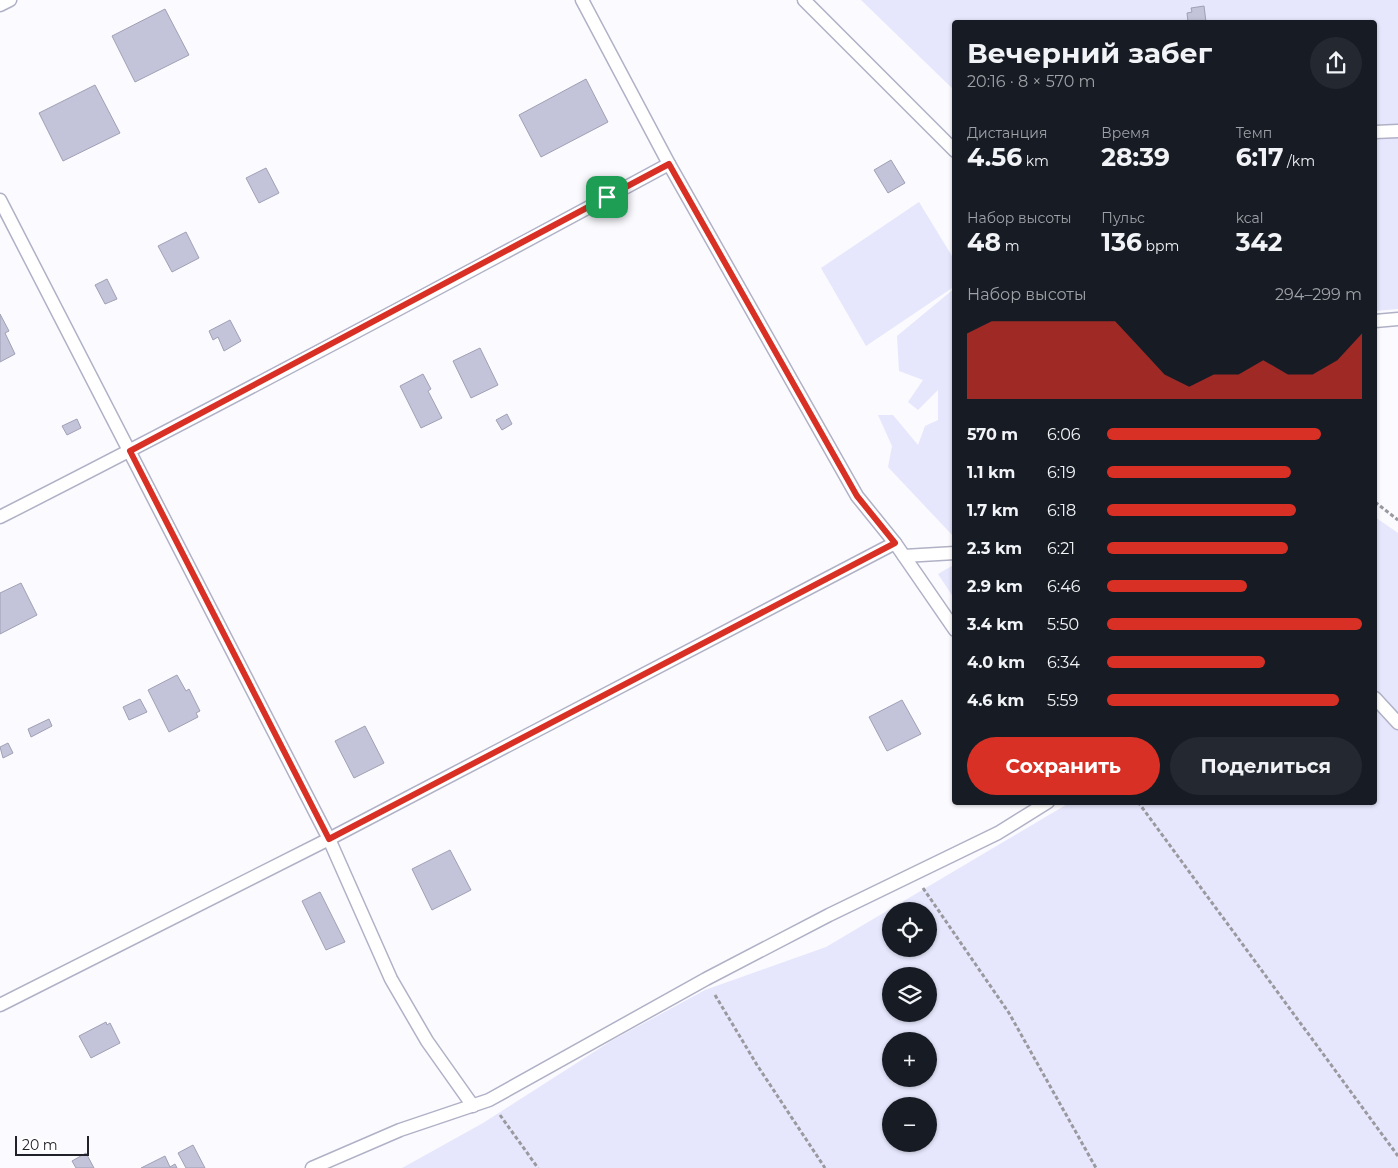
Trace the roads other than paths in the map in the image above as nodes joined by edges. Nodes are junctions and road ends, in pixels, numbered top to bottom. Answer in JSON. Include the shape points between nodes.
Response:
{"nodes":[{"id":1,"x":10,"y":0,"type":"edge"},
{"id":2,"x":582,"y":0,"type":"edge"},
{"id":3,"x":804,"y":0,"type":"edge"},
{"id":4,"x":0,"y":5,"type":"edge"},
{"id":5,"x":1398,"y":131,"type":"edge"},
{"id":6,"x":1377,"y":132,"type":"edge"},
{"id":7,"x":952,"y":148,"type":"edge"},
{"id":8,"x":669,"y":164,"type":"junction"},
{"id":9,"x":0,"y":200,"type":"edge"},
{"id":10,"x":1398,"y":319,"type":"edge"},
{"id":11,"x":1377,"y":321,"type":"edge"},
{"id":12,"x":130,"y":451,"type":"junction"},
{"id":13,"x":0,"y":517,"type":"edge"},
{"id":14,"x":895,"y":543,"type":"junction"},
{"id":15,"x":952,"y":553,"type":"edge"},
{"id":16,"x":904,"y":556,"type":"junction"},
{"id":17,"x":952,"y":626,"type":"edge"},
{"id":18,"x":1377,"y":700,"type":"edge"},
{"id":19,"x":1398,"y":723,"type":"edge"},
{"id":20,"x":1043,"y":805,"type":"edge"},
{"id":21,"x":329,"y":839,"type":"junction"},
{"id":22,"x":0,"y":1005,"type":"edge"},
{"id":23,"x":473,"y":1106,"type":"junction"},
{"id":24,"x":312,"y":1168,"type":"edge"}],
"edges":[{"from":1,"to":4,"type":"lane"},
{"from":2,"to":8,"type":"lane"},
{"from":3,"to":7,"type":"lane"},
{"from":5,"to":6,"type":"lane"},
{"from":8,"to":12,"type":"lane"},
{"from":8,"to":14,"type":"lane","via":[[857,496]]},
{"from":9,"to":12,"type":"lane"},
{"from":10,"to":11,"type":"lane"},
{"from":12,"to":13,"type":"lane"},
{"from":12,"to":21,"type":"lane"},
{"from":14,"to":16,"type":"lane"},
{"from":14,"to":21,"type":"lane"},
{"from":15,"to":16,"type":"lane"},
{"from":16,"to":17,"type":"lane"},
{"from":18,"to":19,"type":"lane"},
{"from":20,"to":23,"type":"lane","via":[[998,832],[706,979]]},
{"from":21,"to":22,"type":"lane"},
{"from":21,"to":23,"type":"lane","via":[[391,979],[427,1041]]},
{"from":23,"to":24,"type":"lane","via":[[400,1130]]}]}
